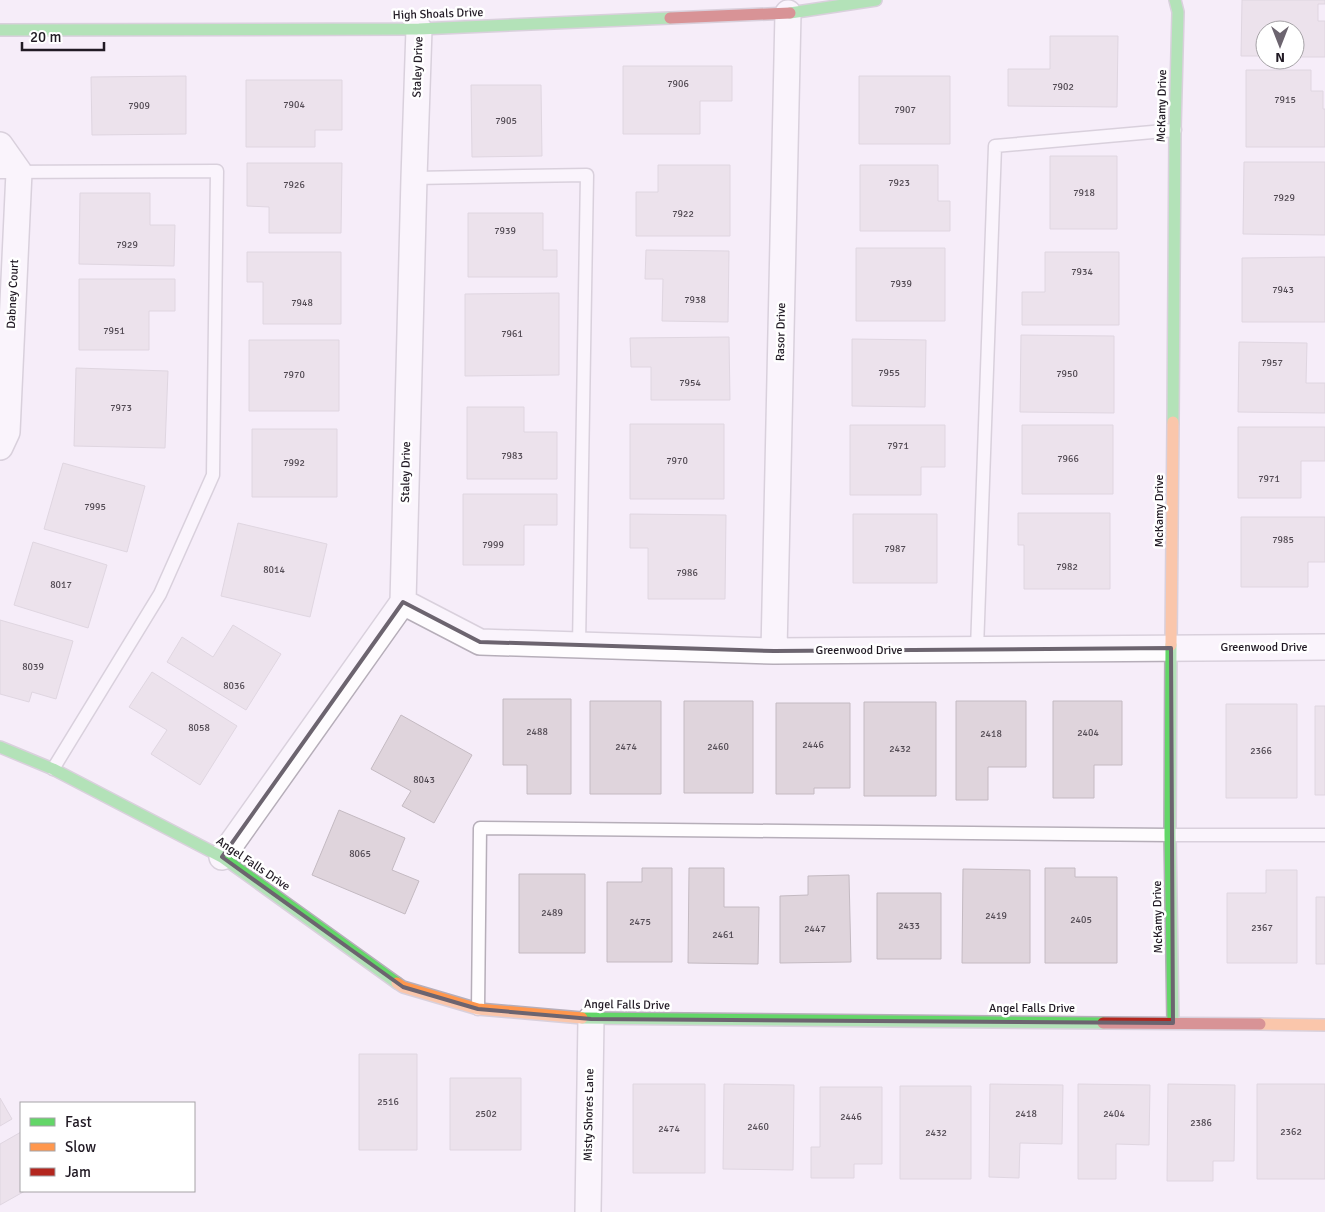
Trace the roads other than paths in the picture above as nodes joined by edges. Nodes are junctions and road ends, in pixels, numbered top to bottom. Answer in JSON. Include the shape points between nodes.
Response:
{"nodes":[{"id":1,"x":876,"y":0,"type":"edge"},
{"id":2,"x":1175,"y":0,"type":"edge"},
{"id":3,"x":788,"y":13,"type":"junction"},
{"id":4,"x":419,"y":29,"type":"junction"},
{"id":5,"x":0,"y":30,"type":"edge"},
{"id":6,"x":1175,"y":130,"type":"junction"},
{"id":7,"x":0,"y":145,"type":"edge"},
{"id":8,"x":9,"y":172,"type":"edge"},
{"id":9,"x":414,"y":178,"type":"junction"},
{"id":10,"x":0,"y":447,"type":"edge"},
{"id":11,"x":403,"y":602,"type":"junction"},
{"id":12,"x":579,"y":645,"type":"junction"},
{"id":13,"x":1325,"y":647,"type":"edge"},
{"id":14,"x":1171,"y":648,"type":"junction"},
{"id":15,"x":976,"y":649,"type":"junction"},
{"id":16,"x":774,"y":651,"type":"junction"},
{"id":17,"x":0,"y":747,"type":"edge"},
{"id":18,"x":53,"y":769,"type":"junction"},
{"id":19,"x":1170,"y":835,"type":"junction"},
{"id":20,"x":1325,"y":835,"type":"edge"},
{"id":21,"x":222,"y":857,"type":"junction"},
{"id":22,"x":478,"y":1009,"type":"junction"},
{"id":23,"x":591,"y":1018,"type":"junction"},
{"id":24,"x":1173,"y":1023,"type":"junction"},
{"id":25,"x":1325,"y":1025,"type":"edge"},
{"id":26,"x":588,"y":1212,"type":"edge"}],
"edges":[{"from":1,"to":3,"type":"street","name":"High Shoals Drive"},
{"from":2,"to":6,"type":"street","name":"McKamy Drive","via":[[1178,12]]},
{"from":3,"to":4,"type":"street","name":"High Shoals Drive"},
{"from":3,"to":16,"type":"street","name":"Rasor Drive"},
{"from":4,"to":5,"type":"street","name":"High Shoals Drive"},
{"from":4,"to":9,"type":"street","name":"Staley Drive"},
{"from":6,"to":14,"type":"street","name":"McKamy Drive"},
{"from":6,"to":15,"type":"lane","via":[[995,146]]},
{"from":7,"to":8,"type":"street"},
{"from":8,"to":10,"type":"street","name":"Dabney Court","via":[[7,432]]},
{"from":8,"to":18,"type":"lane","via":[[217,171],[214,475],[160,594]]},
{"from":9,"to":11,"type":"street","name":"Staley Drive"},
{"from":9,"to":12,"type":"lane","via":[[587,175]]},
{"from":11,"to":12,"type":"street","name":"Greenwood Drive","via":[[480,642]]},
{"from":11,"to":21,"type":"street"},
{"from":12,"to":16,"type":"street","name":"Greenwood Drive"},
{"from":13,"to":14,"type":"street","name":"Greenwood Drive"},
{"from":14,"to":15,"type":"street","name":"Greenwood Drive"},
{"from":14,"to":19,"type":"street","name":"McKamy Drive"},
{"from":15,"to":16,"type":"street","name":"Greenwood Drive"},
{"from":17,"to":18,"type":"street","name":"Angel Falls Drive"},
{"from":18,"to":21,"type":"street","name":"Angel Falls Drive"},
{"from":19,"to":20,"type":"lane"},
{"from":19,"to":22,"type":"lane","via":[[480,828]]},
{"from":19,"to":24,"type":"street","name":"McKamy Drive"},
{"from":21,"to":22,"type":"street","name":"Angel Falls Drive","via":[[403,987]]},
{"from":22,"to":23,"type":"street","name":"Angel Falls Drive"},
{"from":23,"to":24,"type":"street","name":"Angel Falls Drive"},
{"from":23,"to":26,"type":"street","name":"Misty Shores Lane"},
{"from":24,"to":25,"type":"street","name":"Angel Falls Drive"}]}
